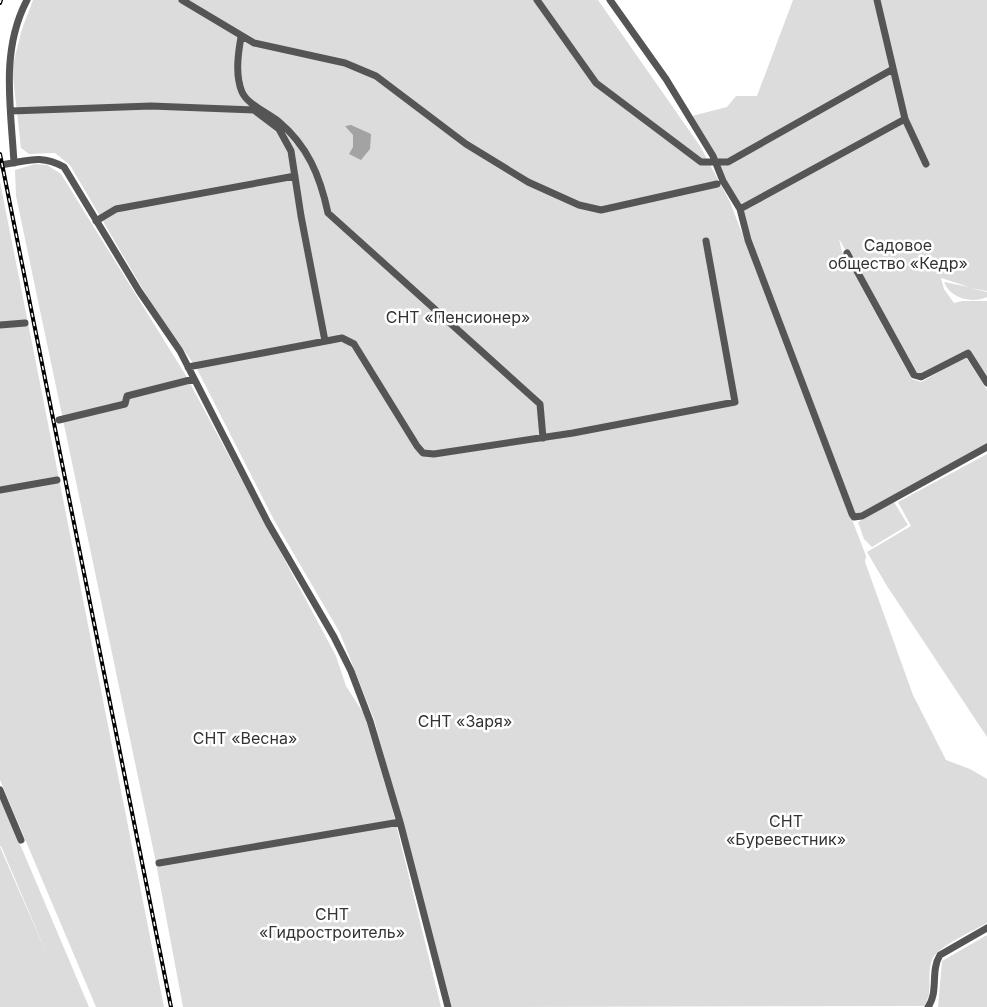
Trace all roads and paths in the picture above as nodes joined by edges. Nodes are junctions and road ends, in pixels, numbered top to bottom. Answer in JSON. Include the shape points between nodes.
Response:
{"nodes":[{"id":1,"x":27,"y":0,"type":"edge"},
{"id":2,"x":537,"y":0,"type":"edge"},
{"id":3,"x":610,"y":0,"type":"edge"},
{"id":4,"x":877,"y":0,"type":"edge"},
{"id":5,"x":187,"y":2,"type":"edge"},
{"id":6,"x":241,"y":37,"type":"junction"},
{"id":7,"x":893,"y":69,"type":"junction"},
{"id":8,"x":12,"y":111,"type":"junction"},
{"id":9,"x":905,"y":119,"type":"junction"},
{"id":10,"x":14,"y":163,"type":"junction"},
{"id":11,"x":714,"y":163,"type":"junction"},
{"id":12,"x":0,"y":165,"type":"edge"},
{"id":13,"x":926,"y":165,"type":"dead end"},
{"id":14,"x":295,"y":176,"type":"junction"},
{"id":15,"x":717,"y":184,"type":"dead end"},
{"id":16,"x":740,"y":209,"type":"junction"},
{"id":17,"x":96,"y":221,"type":"junction"},
{"id":18,"x":706,"y":240,"type":"dead end"},
{"id":19,"x":847,"y":253,"type":"dead end"},
{"id":20,"x":25,"y":323,"type":"dead end"},
{"id":21,"x":0,"y":325,"type":"edge"},
{"id":22,"x":325,"y":341,"type":"junction"},
{"id":23,"x":188,"y":367,"type":"junction"},
{"id":24,"x":194,"y":379,"type":"junction"},
{"id":25,"x":987,"y":383,"type":"edge"},
{"id":26,"x":59,"y":420,"type":"dead end"},
{"id":27,"x":543,"y":438,"type":"junction"},
{"id":28,"x":987,"y":447,"type":"edge"},
{"id":29,"x":57,"y":480,"type":"dead end"},
{"id":30,"x":0,"y":490,"type":"edge"},
{"id":31,"x":0,"y":790,"type":"edge"},
{"id":32,"x":400,"y":822,"type":"junction"},
{"id":33,"x":21,"y":840,"type":"dead end"},
{"id":34,"x":159,"y":863,"type":"dead end"},
{"id":35,"x":987,"y":928,"type":"edge"},
{"id":36,"x":448,"y":1007,"type":"edge"},
{"id":37,"x":928,"y":1007,"type":"edge"}],
"edges":[{"from":1,"to":8,"type":"street","via":[[11,46],[8,70]]},
{"from":2,"to":11,"type":"street","via":[[596,83],[687,153],[701,162]]},
{"from":3,"to":11,"type":"street","via":[[666,79]]},
{"from":4,"to":7,"type":"street"},
{"from":5,"to":6,"type":"street"},
{"from":6,"to":15,"type":"street","via":[[376,76],[466,144],[528,182],[579,205],[601,210]]},
{"from":6,"to":27,"type":"street","via":[[238,78],[243,95],[298,140],[321,179],[328,213],[540,404]]},
{"from":7,"to":9,"type":"street"},
{"from":7,"to":11,"type":"street","via":[[728,162]]},
{"from":8,"to":10,"type":"street"},
{"from":8,"to":14,"type":"street","via":[[150,106],[254,110],[279,129],[291,151]]},
{"from":9,"to":13,"type":"street"},
{"from":9,"to":16,"type":"street"},
{"from":10,"to":12,"type":"street"},
{"from":10,"to":17,"type":"street","via":[[50,159],[64,167]]},
{"from":11,"to":16,"type":"street"},
{"from":14,"to":17,"type":"street","via":[[116,209]]},
{"from":14,"to":22,"type":"street"},
{"from":16,"to":28,"type":"street","via":[[748,240],[854,517]]},
{"from":17,"to":23,"type":"street"},
{"from":18,"to":27,"type":"street","via":[[735,402]]},
{"from":19,"to":25,"type":"street","via":[[914,375],[921,377],[968,353]]},
{"from":20,"to":21,"type":"street"},
{"from":22,"to":23,"type":"street"},
{"from":22,"to":27,"type":"street","via":[[342,338],[354,344],[423,453]]},
{"from":23,"to":24,"type":"street"},
{"from":24,"to":26,"type":"street","via":[[127,396],[125,404]]},
{"from":24,"to":32,"type":"street","via":[[268,523],[351,671]]},
{"from":29,"to":30,"type":"street"},
{"from":31,"to":33,"type":"street"},
{"from":32,"to":34,"type":"street"},
{"from":32,"to":36,"type":"street"},
{"from":35,"to":37,"type":"street","via":[[940,955],[933,1000]]}]}
